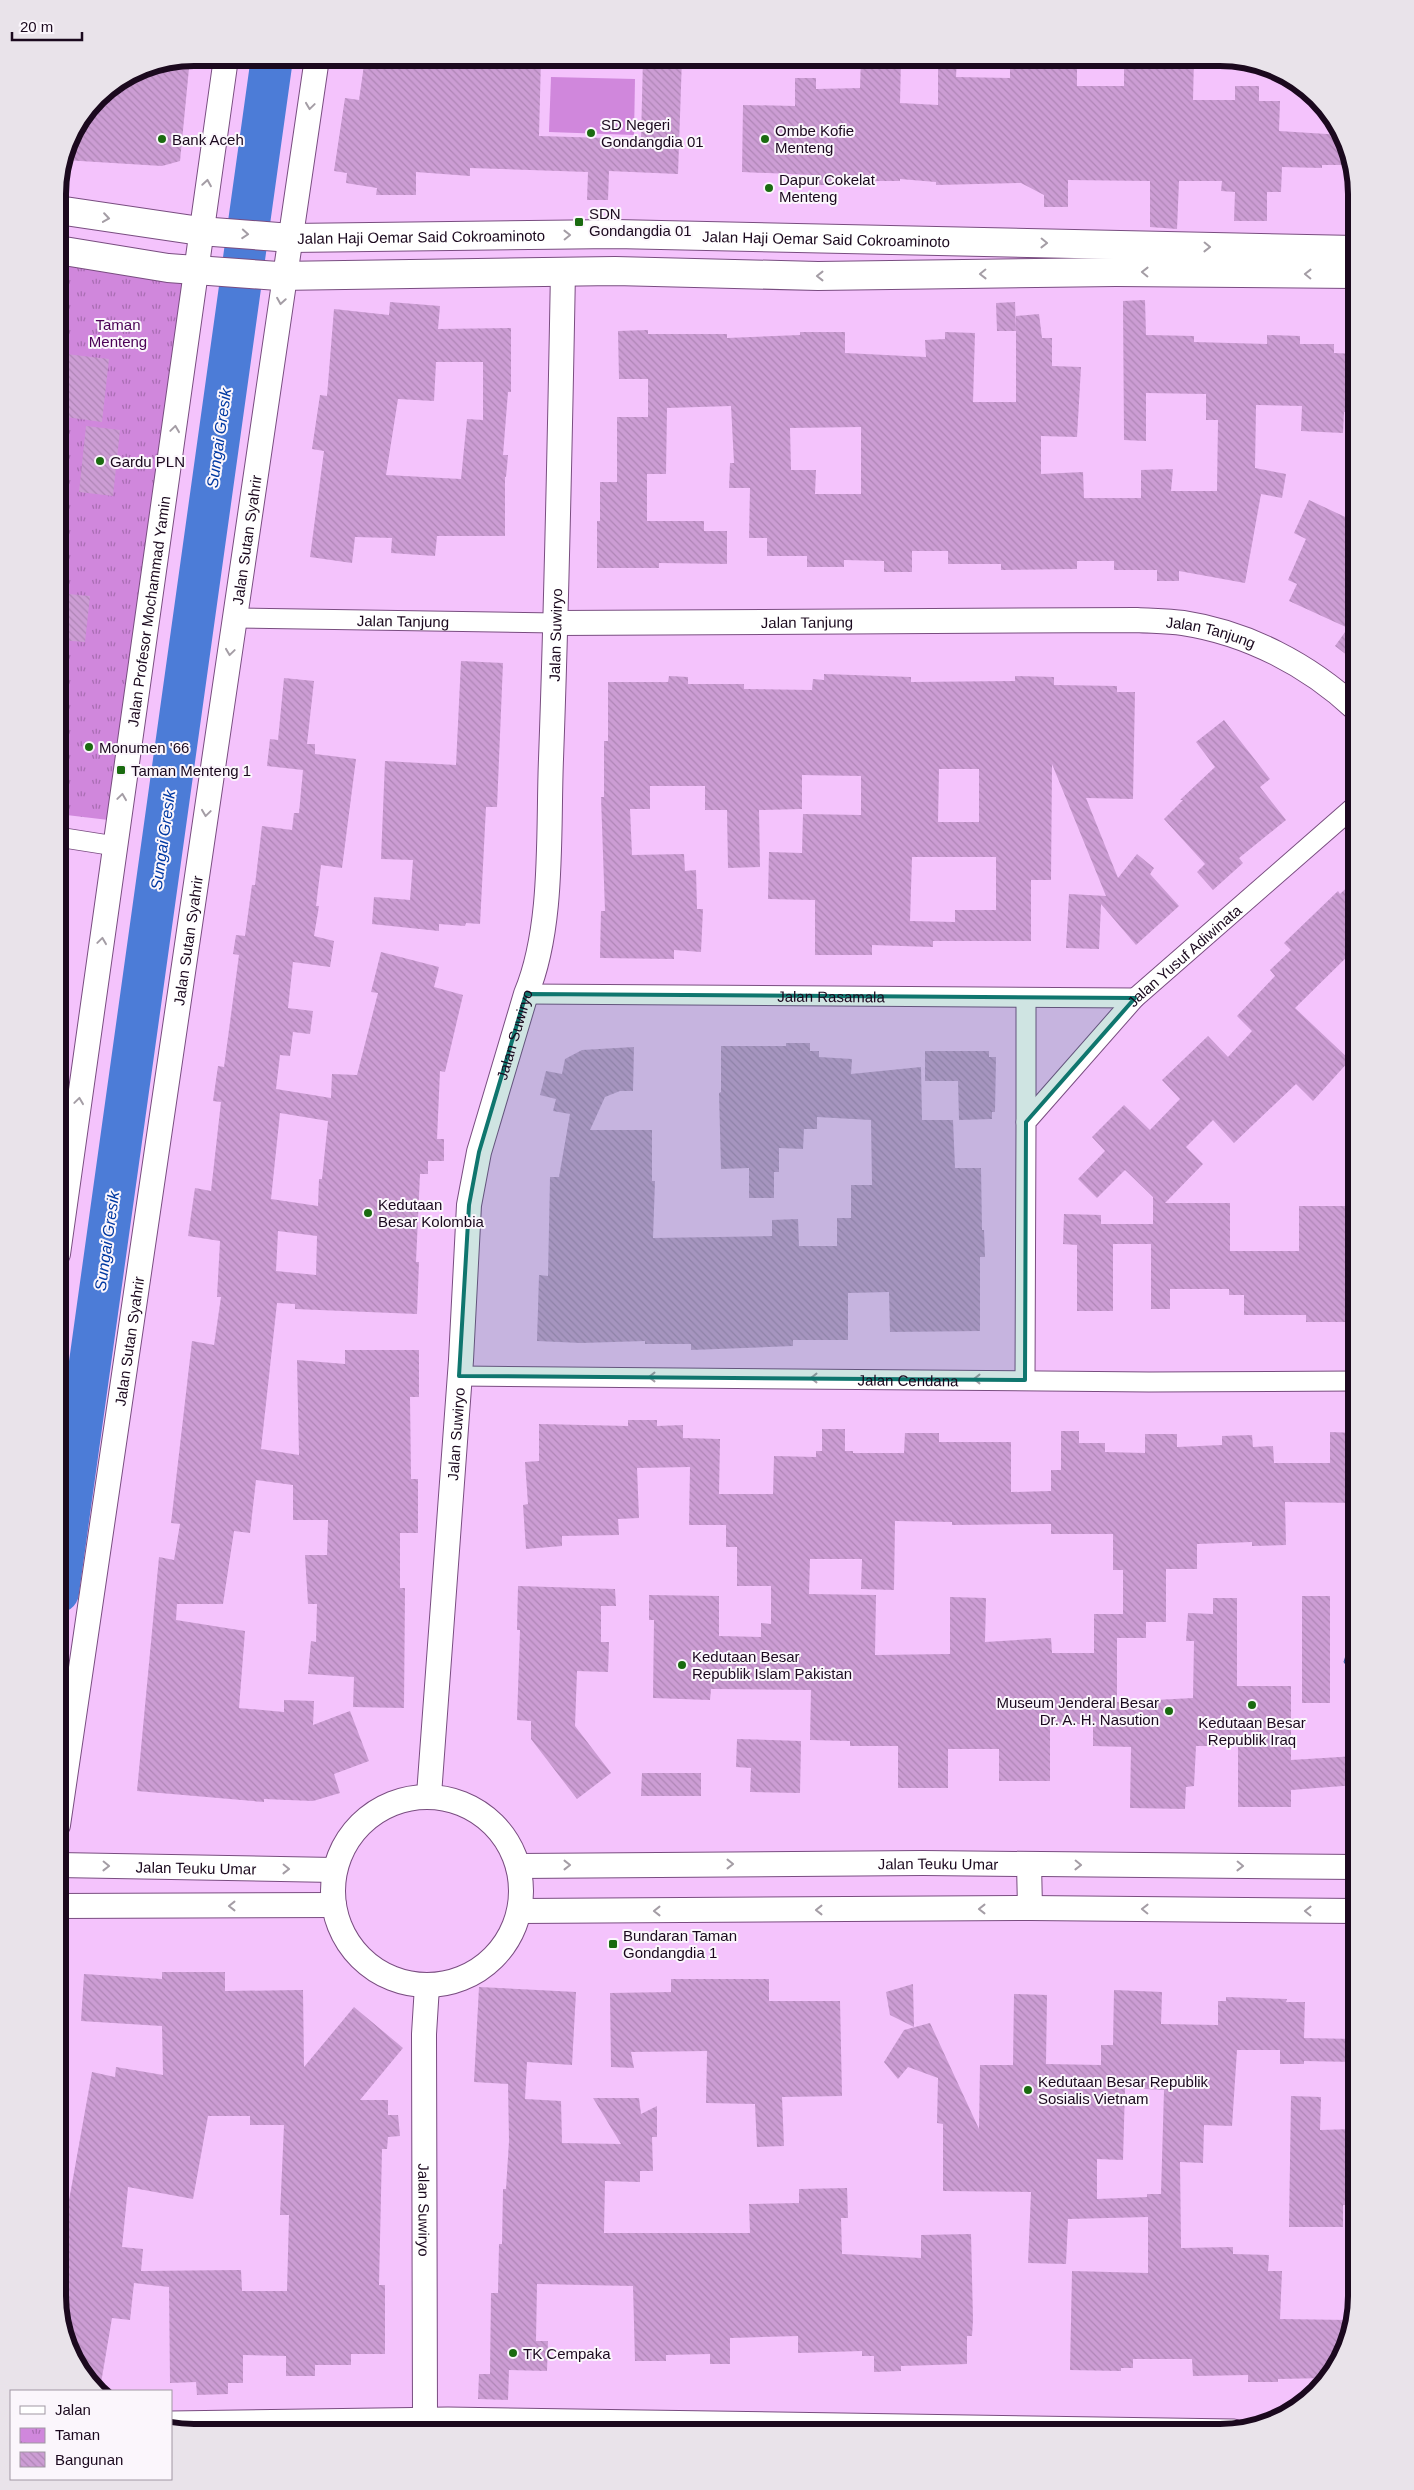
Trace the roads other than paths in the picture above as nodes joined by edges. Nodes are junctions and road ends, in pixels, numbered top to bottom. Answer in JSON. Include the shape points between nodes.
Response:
{"nodes":[{"id":1,"x":225,"y":66,"type":"edge"},
{"id":2,"x":316,"y":66,"type":"edge"},
{"id":3,"x":67,"y":211,"type":"edge"},
{"id":4,"x":204,"y":232,"type":"junction"},
{"id":5,"x":286,"y":238,"type":"junction"},
{"id":6,"x":1348,"y":250,"type":"edge"},
{"id":7,"x":67,"y":251,"type":"edge"},
{"id":8,"x":201,"y":271,"type":"junction"},
{"id":9,"x":563,"y":271,"type":"junction"},
{"id":10,"x":1348,"y":274,"type":"edge"},
{"id":11,"x":282,"y":276,"type":"junction"},
{"id":12,"x":235,"y":618,"type":"junction"},
{"id":13,"x":556,"y":623,"type":"junction"},
{"id":14,"x":1348,"y":702,"type":"edge"},
{"id":15,"x":1348,"y":812,"type":"edge"},
{"id":16,"x":67,"y":838,"type":"edge"},
{"id":17,"x":115,"y":846,"type":"junction"},
{"id":18,"x":526,"y":994,"type":"junction"},
{"id":19,"x":1026,"y":998,"type":"junction"},
{"id":20,"x":1135,"y":998,"type":"junction"},
{"id":21,"x":1026,"y":1122,"type":"junction"},
{"id":22,"x":67,"y":1193,"type":"edge"},
{"id":23,"x":459,"y":1376,"type":"junction"},
{"id":24,"x":1025,"y":1380,"type":"junction"},
{"id":25,"x":1348,"y":1381,"type":"edge"},
{"id":26,"x":66,"y":1769,"type":"edge"},
{"id":27,"x":429,"y":1795,"type":"junction"},
{"id":28,"x":1029,"y":1864,"type":"junction"},
{"id":29,"x":66,"y":1865,"type":"edge"},
{"id":30,"x":518,"y":1866,"type":"junction"},
{"id":31,"x":1348,"y":1867,"type":"edge"},
{"id":32,"x":334,"y":1870,"type":"junction"},
{"id":33,"x":66,"y":1906,"type":"edge"},
{"id":34,"x":334,"y":1906,"type":"junction"},
{"id":35,"x":1030,"y":1908,"type":"junction"},
{"id":36,"x":520,"y":1910,"type":"junction"},
{"id":37,"x":1348,"y":1911,"type":"edge"},
{"id":38,"x":427,"y":1986,"type":"junction"},
{"id":39,"x":172,"y":2420,"type":"edge"},
{"id":40,"x":332,"y":2423,"type":"edge"},
{"id":41,"x":427,"y":2423,"type":"edge"}],
"edges":[{"from":4,"to":1,"type":"street","name":"Jalan Profesor Mochammad Yamin","one_way":true},
{"from":2,"to":5,"type":"street","name":"Jalan Sutan Syahrir","one_way":true},
{"from":3,"to":4,"type":"main road","name":"Jalan Haji Oemar Said Cokroaminoto","one_way":true},
{"from":4,"to":5,"type":"main road","name":"Jalan Haji Oemar Said Cokroaminoto","one_way":true},
{"from":4,"to":8,"type":"street","name":"Jalan Profesor Mochammad Yamin"},
{"from":5,"to":6,"type":"main road","name":"Jalan Haji Oemar Said Cokroaminoto","one_way":true,"via":[[615,234]]},
{"from":5,"to":11,"type":"street","name":"Jalan Sutan Syahrir"},
{"from":7,"to":8,"type":"main road"},
{"from":8,"to":11,"type":"main road"},
{"from":17,"to":8,"type":"street","name":"Jalan Profesor Mochammad Yamin","one_way":true},
{"from":10,"to":9,"type":"main road","one_way":true,"via":[[1116,272],[818,276]]},
{"from":9,"to":11,"type":"main road"},
{"from":9,"to":13,"type":"street","name":"Jalan Suwiryo"},
{"from":11,"to":12,"type":"street","name":"Jalan Sutan Syahrir","one_way":true},
{"from":12,"to":13,"type":"street","name":"Jalan Tanjung"},
{"from":12,"to":26,"type":"street","name":"Jalan Sutan Syahrir","one_way":true},
{"from":13,"to":14,"type":"street","name":"Jalan Tanjung","via":[[1137,620],[1182,623],[1230,634],[1287,658]]},
{"from":13,"to":18,"type":"street","name":"Jalan Suwiryo","via":[[545,913],[534,975]]},
{"from":15,"to":20,"type":"street","name":"Jalan Yusuf Adiwinata"},
{"from":16,"to":17,"type":"street"},
{"from":22,"to":17,"type":"street","name":"Jalan Profesor Mochammad Yamin","one_way":true},
{"from":18,"to":19,"type":"street","name":"Jalan Rasamala"},
{"from":18,"to":23,"type":"street","name":"Jalan Suwiryo","via":[[479,1152],[469,1205]]},
{"from":19,"to":20,"type":"street","name":"Jalan Rasamala"},
{"from":19,"to":21,"type":"street"},
{"from":20,"to":21,"type":"street","name":"Jalan Yusuf Adiwinata"},
{"from":21,"to":24,"type":"street"},
{"from":24,"to":23,"type":"street","name":"Jalan Cendana","one_way":true},
{"from":23,"to":27,"type":"street","name":"Jalan Suwiryo"},
{"from":24,"to":25,"type":"street","name":"Jalan Cendana"},
{"from":27,"to":30,"type":"street","via":[[459,1801],[486,1816],[506,1838]]},
{"from":27,"to":32,"type":"street","via":[[397,1800],[368,1816],[347,1840]]},
{"from":30,"to":28,"type":"street","name":"Jalan Teuku Umar","one_way":true},
{"from":28,"to":31,"type":"street","name":"Jalan Teuku Umar","one_way":true},
{"from":28,"to":35,"type":"street"},
{"from":29,"to":32,"type":"street","name":"Jalan Teuku Umar","one_way":true},
{"from":30,"to":36,"type":"street"},
{"from":32,"to":34,"type":"street"},
{"from":34,"to":33,"type":"street","one_way":true},
{"from":34,"to":38,"type":"street","via":[[341,1931],[356,1953],[376,1971],[400,1982]]},
{"from":35,"to":36,"type":"street","one_way":true},
{"from":37,"to":35,"type":"street","one_way":true},
{"from":36,"to":38,"type":"street","via":[[513,1931],[486,1965],[468,1977],[448,1984]]},
{"from":38,"to":41,"type":"street","name":"Jalan Suwiryo","via":[[424,2034]]},
{"from":39,"to":40,"type":"street"}]}
